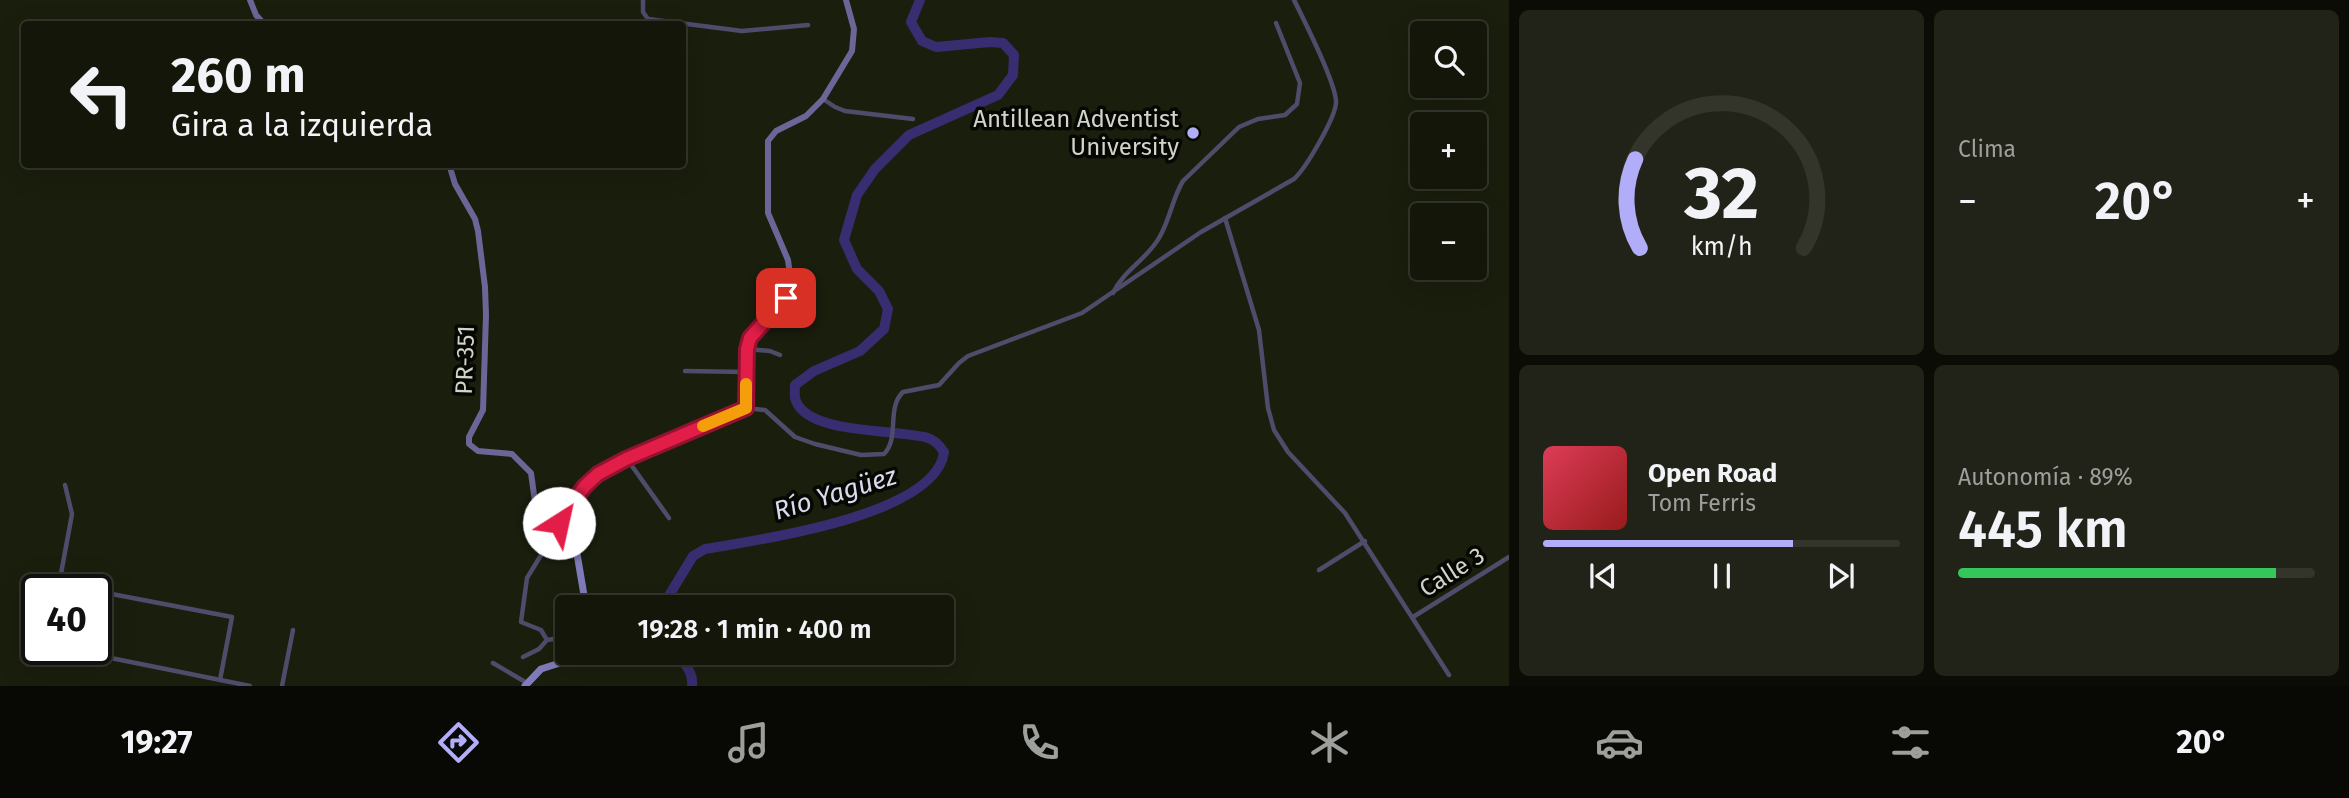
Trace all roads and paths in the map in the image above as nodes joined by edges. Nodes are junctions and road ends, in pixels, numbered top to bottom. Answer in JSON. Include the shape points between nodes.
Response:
{"nodes":[{"id":1,"x":250,"y":0,"type":"edge"},
{"id":2,"x":643,"y":0,"type":"edge"},
{"id":3,"x":846,"y":0,"type":"edge"},
{"id":4,"x":1294,"y":0,"type":"edge"},
{"id":5,"x":261,"y":21,"type":"edge"},
{"id":6,"x":662,"y":21,"type":"edge"},
{"id":7,"x":1276,"y":23,"type":"dead end"},
{"id":8,"x":686,"y":24,"type":"edge"},
{"id":9,"x":808,"y":25,"type":"dead end"},
{"id":10,"x":823,"y":99,"type":"junction"},
{"id":11,"x":913,"y":119,"type":"dead end"},
{"id":12,"x":450,"y":168,"type":"edge"},
{"id":13,"x":1225,"y":218,"type":"junction"},
{"id":14,"x":1112,"y":293,"type":"junction"},
{"id":15,"x":747,"y":349,"type":"junction"},
{"id":16,"x":780,"y":355,"type":"dead end"},
{"id":17,"x":685,"y":370,"type":"dead end"},
{"id":18,"x":746,"y":372,"type":"junction"},
{"id":19,"x":746,"y":408,"type":"junction"},
{"id":20,"x":626,"y":459,"type":"junction"},
{"id":21,"x":65,"y":485,"type":"dead end"},
{"id":22,"x":573,"y":513,"type":"junction"},
{"id":23,"x":669,"y":518,"type":"dead end"},
{"id":24,"x":1365,"y":541,"type":"junction"},
{"id":25,"x":545,"y":547,"type":"junction"},
{"id":26,"x":1509,"y":557,"type":"edge"},
{"id":27,"x":1319,"y":570,"type":"dead end"},
{"id":28,"x":61,"y":574,"type":"edge"},
{"id":29,"x":112,"y":594,"type":"edge"},
{"id":30,"x":584,"y":595,"type":"edge"},
{"id":31,"x":1413,"y":617,"type":"junction"},
{"id":32,"x":293,"y":629,"type":"dead end"},
{"id":33,"x":555,"y":639,"type":"edge"},
{"id":34,"x":547,"y":640,"type":"junction"},
{"id":35,"x":523,"y":657,"type":"dead end"},
{"id":36,"x":112,"y":659,"type":"edge"},
{"id":37,"x":493,"y":663,"type":"dead end"},
{"id":38,"x":555,"y":665,"type":"edge"},
{"id":39,"x":1449,"y":675,"type":"dead end"},
{"id":40,"x":220,"y":681,"type":"junction"},
{"id":41,"x":526,"y":684,"type":"edge"},
{"id":42,"x":250,"y":686,"type":"edge"},
{"id":43,"x":282,"y":686,"type":"edge"}],
"edges":[{"from":1,"to":5,"type":"street"},
{"from":2,"to":6,"type":"street","via":[[648,19]]},
{"from":3,"to":10,"type":"street","via":[[854,29],[852,51]]},
{"from":4,"to":13,"type":"street","via":[[1335,94],[1336,108],[1300,174]]},
{"from":7,"to":14,"type":"street","via":[[1300,83],[1297,104],[1285,115],[1258,118],[1238,127],[1183,181],[1159,239]]},
{"from":8,"to":9,"type":"street","via":[[742,32]]},
{"from":10,"to":11,"type":"street","via":[[845,111]]},
{"from":10,"to":15,"type":"street","via":[[768,141],[768,213],[788,260],[791,282],[786,298],[757,328]]},
{"from":12,"to":25,"type":"street","name":"PR-351","number":"PR-351","via":[[475,219],[485,287],[483,410],[469,444],[478,451],[512,454],[531,473],[540,540]]},
{"from":13,"to":14,"type":"street"},
{"from":13,"to":24,"type":"street","via":[[1259,330],[1275,430],[1288,452]]},
{"from":14,"to":19,"type":"street","via":[[1082,313],[968,356],[939,385],[903,392],[895,402],[890,444],[884,454],[861,455],[815,444],[795,437],[765,410]]},
{"from":15,"to":16,"type":"street"},
{"from":15,"to":18,"type":"street"},
{"from":17,"to":18,"type":"street"},
{"from":18,"to":19,"type":"street"},
{"from":19,"to":20,"type":"main road"},
{"from":20,"to":22,"type":"main road","via":[[585,486]]},
{"from":20,"to":23,"type":"street"},
{"from":21,"to":28,"type":"street","via":[[72,514]]},
{"from":22,"to":25,"type":"street","via":[[560,518],[556,541]]},
{"from":22,"to":30,"type":"main road"},
{"from":24,"to":27,"type":"street"},
{"from":24,"to":31,"type":"street"},
{"from":25,"to":34,"type":"street","via":[[527,578],[521,622],[541,630]]},
{"from":26,"to":31,"type":"street","name":"Calle 3"},
{"from":29,"to":40,"type":"street","via":[[232,617]]},
{"from":31,"to":39,"type":"street"},
{"from":32,"to":43,"type":"street"},
{"from":33,"to":34,"type":"street"},
{"from":34,"to":35,"type":"street"},
{"from":36,"to":40,"type":"street"},
{"from":37,"to":41,"type":"street"},
{"from":38,"to":41,"type":"main road","via":[[541,669]]},
{"from":40,"to":42,"type":"street"}]}
